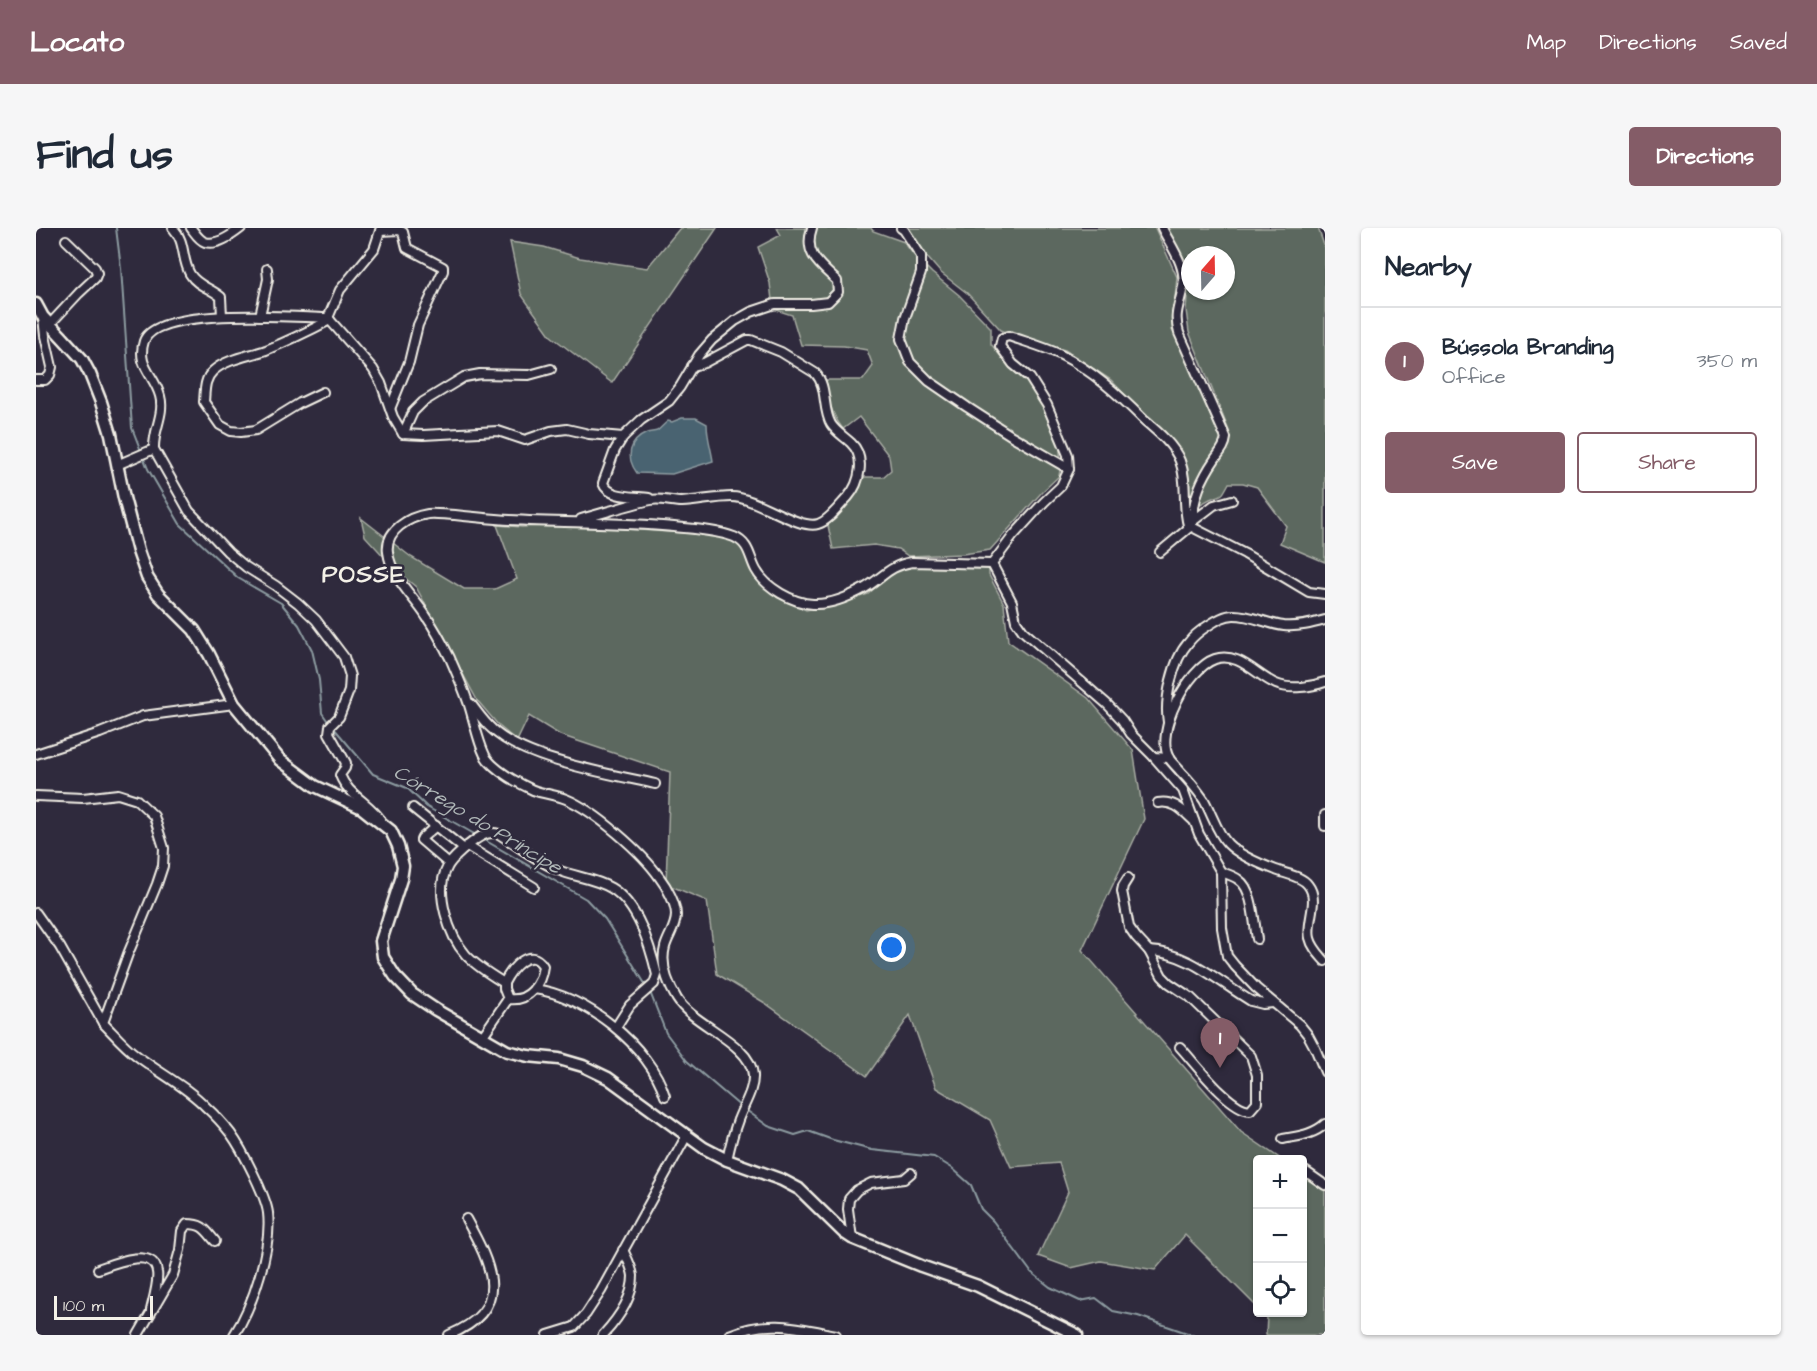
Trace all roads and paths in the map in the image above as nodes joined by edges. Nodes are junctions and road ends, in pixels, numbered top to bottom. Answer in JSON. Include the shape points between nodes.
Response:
{"nodes":[{"id":1,"x":172,"y":228,"type":"edge"},
{"id":2,"x":191,"y":228,"type":"edge"},
{"id":3,"x":241,"y":228,"type":"edge"},
{"id":4,"x":812,"y":228,"type":"edge"},
{"id":5,"x":901,"y":228,"type":"edge"},
{"id":6,"x":1162,"y":228,"type":"edge"},
{"id":7,"x":380,"y":229,"type":"edge"},
{"id":8,"x":66,"y":240,"type":"dead end"},
{"id":9,"x":267,"y":269,"type":"dead end"},
{"id":10,"x":36,"y":304,"type":"edge"},
{"id":11,"x":222,"y":316,"type":"junction"},
{"id":12,"x":260,"y":316,"type":"junction"},
{"id":13,"x":329,"y":319,"type":"junction"},
{"id":14,"x":46,"y":321,"type":"junction"},
{"id":15,"x":692,"y":366,"type":"junction"},
{"id":16,"x":551,"y":369,"type":"dead end"},
{"id":17,"x":36,"y":380,"type":"edge"},
{"id":18,"x":323,"y":392,"type":"dead end"},
{"id":19,"x":390,"y":409,"type":"junction"},
{"id":20,"x":403,"y":434,"type":"junction"},
{"id":21,"x":623,"y":437,"type":"junction"},
{"id":22,"x":152,"y":450,"type":"junction"},
{"id":23,"x":117,"y":465,"type":"junction"},
{"id":24,"x":1069,"y":469,"type":"junction"},
{"id":25,"x":653,"y":499,"type":"junction"},
{"id":26,"x":1232,"y":500,"type":"dead end"},
{"id":27,"x":571,"y":522,"type":"junction"},
{"id":28,"x":1191,"y":524,"type":"junction"},
{"id":29,"x":1160,"y":552,"type":"dead end"},
{"id":30,"x":992,"y":564,"type":"junction"},
{"id":31,"x":1325,"y":594,"type":"edge"},
{"id":32,"x":1325,"y":620,"type":"edge"},
{"id":33,"x":1325,"y":682,"type":"edge"},
{"id":34,"x":468,"y":701,"type":"junction"},
{"id":35,"x":234,"y":704,"type":"junction"},
{"id":36,"x":1168,"y":722,"type":"junction"},
{"id":37,"x":36,"y":754,"type":"edge"},
{"id":38,"x":1154,"y":757,"type":"junction"},
{"id":39,"x":1169,"y":758,"type":"junction"},
{"id":40,"x":655,"y":784,"type":"dead end"},
{"id":41,"x":36,"y":796,"type":"edge"},
{"id":42,"x":1158,"y":803,"type":"dead end"},
{"id":43,"x":413,"y":808,"type":"dead end"},
{"id":44,"x":1325,"y":815,"type":"edge"},
{"id":45,"x":1195,"y":822,"type":"junction"},
{"id":46,"x":382,"y":823,"type":"junction"},
{"id":47,"x":436,"y":826,"type":"junction"},
{"id":48,"x":1325,"y":826,"type":"edge"},
{"id":49,"x":466,"y":848,"type":"junction"},
{"id":50,"x":449,"y":864,"type":"junction"},
{"id":51,"x":1221,"y":872,"type":"junction"},
{"id":52,"x":1128,"y":878,"type":"dead end"},
{"id":53,"x":534,"y":887,"type":"dead end"},
{"id":54,"x":37,"y":916,"type":"edge"},
{"id":55,"x":1257,"y":939,"type":"dead end"},
{"id":56,"x":1149,"y":951,"type":"junction"},
{"id":57,"x":1325,"y":961,"type":"edge"},
{"id":58,"x":504,"y":983,"type":"junction"},
{"id":59,"x":534,"y":989,"type":"junction"},
{"id":60,"x":508,"y":999,"type":"junction"},
{"id":61,"x":1274,"y":1003,"type":"junction"},
{"id":62,"x":103,"y":1023,"type":"junction"},
{"id":63,"x":616,"y":1027,"type":"junction"},
{"id":64,"x":482,"y":1037,"type":"junction"},
{"id":65,"x":1180,"y":1047,"type":"dead end"},
{"id":66,"x":1325,"y":1072,"type":"edge"},
{"id":67,"x":665,"y":1096,"type":"dead end"},
{"id":68,"x":1325,"y":1124,"type":"edge"},
{"id":69,"x":687,"y":1135,"type":"junction"},
{"id":70,"x":1283,"y":1139,"type":"dead end"},
{"id":71,"x":727,"y":1160,"type":"junction"},
{"id":72,"x":1307,"y":1172,"type":"edge"},
{"id":73,"x":912,"y":1173,"type":"dead end"},
{"id":74,"x":1325,"y":1185,"type":"edge"},
{"id":75,"x":466,"y":1219,"type":"dead end"},
{"id":76,"x":852,"y":1238,"type":"junction"},
{"id":77,"x":215,"y":1241,"type":"dead end"},
{"id":78,"x":623,"y":1250,"type":"junction"},
{"id":79,"x":98,"y":1269,"type":"dead end"},
{"id":80,"x":150,"y":1315,"type":"junction"},
{"id":81,"x":760,"y":1326,"type":"junction"},
{"id":82,"x":138,"y":1335,"type":"edge"},
{"id":83,"x":234,"y":1335,"type":"edge"},
{"id":84,"x":449,"y":1335,"type":"edge"},
{"id":85,"x":548,"y":1335,"type":"edge"},
{"id":86,"x":603,"y":1335,"type":"edge"},
{"id":87,"x":729,"y":1335,"type":"edge"},
{"id":88,"x":757,"y":1335,"type":"edge"},
{"id":89,"x":836,"y":1335,"type":"edge"},
{"id":90,"x":1077,"y":1335,"type":"edge"}],
"edges":[{"from":1,"to":11,"type":"street","via":[[183,246],[189,273],[221,297]]},
{"from":2,"to":3,"type":"street","via":[[206,242],[233,235]]},
{"from":4,"to":15,"type":"street","via":[[808,240],[814,258],[837,281],[838,292],[828,302],[776,304],[751,312],[712,340]]},
{"from":5,"to":24,"type":"street","via":[[921,256],[921,273],[901,339],[910,362],[929,381],[967,407]]},
{"from":6,"to":28,"type":"street","via":[[1184,274],[1176,325],[1226,438],[1196,494]]},
{"from":7,"to":13,"type":"street","via":[[374,249],[340,290]]},
{"from":7,"to":19,"type":"street","via":[[403,232],[407,248],[443,267],[418,325],[409,362]]},
{"from":8,"to":14,"type":"street","via":[[97,273]]},
{"from":9,"to":12,"type":"street"},
{"from":10,"to":14,"type":"street"},
{"from":11,"to":12,"type":"street"},
{"from":11,"to":22,"type":"street","via":[[165,324],[145,338],[143,364],[154,381],[162,408]]},
{"from":12,"to":13,"type":"street"},
{"from":13,"to":18,"type":"street","via":[[298,336],[225,363],[206,382],[204,402],[220,425],[242,432],[256,430]]},
{"from":13,"to":19,"type":"street","via":[[374,369]]},
{"from":14,"to":17,"type":"street","via":[[52,367],[45,380]]},
{"from":14,"to":23,"type":"street","via":[[90,374],[111,434]]},
{"from":15,"to":21,"type":"street","via":[[669,401]]},
{"from":15,"to":25,"type":"street","via":[[751,340],[781,352],[815,373],[831,424],[859,455],[857,483],[829,516],[814,525],[746,499]]},
{"from":16,"to":20,"type":"street","via":[[529,375],[464,377],[423,402],[413,412]]},
{"from":19,"to":20,"type":"street"},
{"from":20,"to":21,"type":"street","via":[[498,431],[525,440],[567,429]]},
{"from":21,"to":25,"type":"street","via":[[606,473],[605,489]]},
{"from":22,"to":23,"type":"street"},
{"from":22,"to":46,"type":"street","via":[[189,512],[228,552],[298,603],[344,657],[350,676],[349,691],[329,733],[346,763],[340,775],[343,784]]},
{"from":23,"to":35,"type":"street","via":[[147,577],[158,594],[194,630]]},
{"from":24,"to":28,"type":"street","via":[[1068,455],[1047,405],[1030,378],[1004,353],[1000,346],[1002,338],[1009,336],[1060,354],[1117,394],[1163,438],[1180,459],[1185,513]]},
{"from":24,"to":30,"type":"street","via":[[1061,486]]},
{"from":25,"to":27,"type":"street"},
{"from":26,"to":28,"type":"street","via":[[1214,505]]},
{"from":27,"to":30,"type":"street","via":[[668,527],[731,536],[747,546],[764,581],[804,603],[836,601],[867,587],[901,564]]},
{"from":27,"to":34,"type":"street","via":[[430,513],[410,518],[390,536],[387,550],[395,574],[429,620]]},
{"from":28,"to":29,"type":"street"},
{"from":28,"to":31,"type":"street","via":[[1309,592]]},
{"from":30,"to":38,"type":"street","via":[[1023,631],[1107,704]]},
{"from":32,"to":36,"type":"street","via":[[1306,626],[1283,626],[1235,615],[1215,621],[1186,645],[1171,677]]},
{"from":33,"to":36,"type":"street","via":[[1278,685],[1241,662],[1216,658],[1201,666],[1188,681]]},
{"from":34,"to":40,"type":"street","via":[[492,729],[518,746]]},
{"from":34,"to":71,"type":"street","via":[[488,761],[535,790],[585,808],[614,830],[660,878],[676,917],[665,947],[667,980],[679,1003],[740,1050],[753,1077]]},
{"from":35,"to":37,"type":"street","via":[[143,716]]},
{"from":35,"to":46,"type":"street","via":[[280,760],[315,786],[362,808]]},
{"from":36,"to":39,"type":"street"},
{"from":38,"to":39,"type":"street"},
{"from":38,"to":45,"type":"street","via":[[1184,790]]},
{"from":39,"to":57,"type":"street","via":[[1192,783],[1228,845],[1308,885],[1312,895],[1309,936]]},
{"from":41,"to":62,"type":"street","via":[[83,798],[118,794],[137,800],[153,816],[164,848],[157,884]]},
{"from":42,"to":45,"type":"street","via":[[1172,804]]},
{"from":43,"to":47,"type":"street"},
{"from":44,"to":48,"type":"street"},
{"from":45,"to":51,"type":"street"},
{"from":46,"to":64,"type":"street","via":[[391,831],[403,866],[381,941],[383,957],[412,994]]},
{"from":47,"to":49,"type":"street"},
{"from":47,"to":50,"type":"street","via":[[421,840]]},
{"from":49,"to":50,"type":"street"},
{"from":49,"to":53,"type":"street"},
{"from":49,"to":63,"type":"street","via":[[490,832],[499,834],[545,863],[610,888],[627,900],[637,915],[657,975],[654,984],[630,1005]]},
{"from":50,"to":58,"type":"street","via":[[442,883],[443,901],[455,941],[467,956]]},
{"from":51,"to":55,"type":"street","via":[[1244,884]]},
{"from":51,"to":61,"type":"street","via":[[1227,956]]},
{"from":52,"to":56,"type":"street","via":[[1122,891],[1129,927]]},
{"from":54,"to":62,"type":"street"},
{"from":56,"to":61,"type":"street","via":[[1183,958],[1251,1001]]},
{"from":56,"to":65,"type":"street","via":[[1162,976],[1190,997],[1251,1056],[1257,1075],[1254,1107],[1245,1110],[1224,1096]]},
{"from":58,"to":59,"type":"street","via":[[517,964],[533,956],[543,966]]},
{"from":58,"to":60,"type":"street"},
{"from":59,"to":60,"type":"street","via":[[520,1000]]},
{"from":59,"to":63,"type":"street","via":[[565,998]]},
{"from":60,"to":64,"type":"street"},
{"from":61,"to":66,"type":"street","via":[[1308,1035]]},
{"from":62,"to":83,"type":"street","via":[[135,1054],[206,1106],[231,1135],[256,1179],[268,1211],[269,1235],[254,1293]]},
{"from":63,"to":67,"type":"street","via":[[638,1048]]},
{"from":64,"to":69,"type":"street","via":[[507,1051],[559,1059],[600,1074]]},
{"from":68,"to":70,"type":"street","via":[[1309,1134]]},
{"from":69,"to":71,"type":"street"},
{"from":69,"to":78,"type":"street"},
{"from":71,"to":76,"type":"street","via":[[790,1183]]},
{"from":72,"to":74,"type":"street"},
{"from":73,"to":76,"type":"street","via":[[904,1179],[871,1183],[857,1190],[849,1199]]},
{"from":75,"to":84,"type":"street","via":[[484,1252],[492,1282],[491,1296],[488,1306],[475,1319]]},
{"from":76,"to":90,"type":"street","via":[[978,1286]]},
{"from":77,"to":80,"type":"street","via":[[204,1227],[187,1224],[173,1275]]},
{"from":78,"to":85,"type":"street","via":[[586,1314],[574,1327]]},
{"from":78,"to":86,"type":"street","via":[[633,1276],[631,1292]]},
{"from":79,"to":80,"type":"street","via":[[131,1258],[145,1259],[154,1265],[158,1273]]},
{"from":80,"to":82,"type":"street"},
{"from":81,"to":87,"type":"street"},
{"from":81,"to":88,"type":"street"},
{"from":81,"to":89,"type":"street","via":[[789,1326]]}]}
